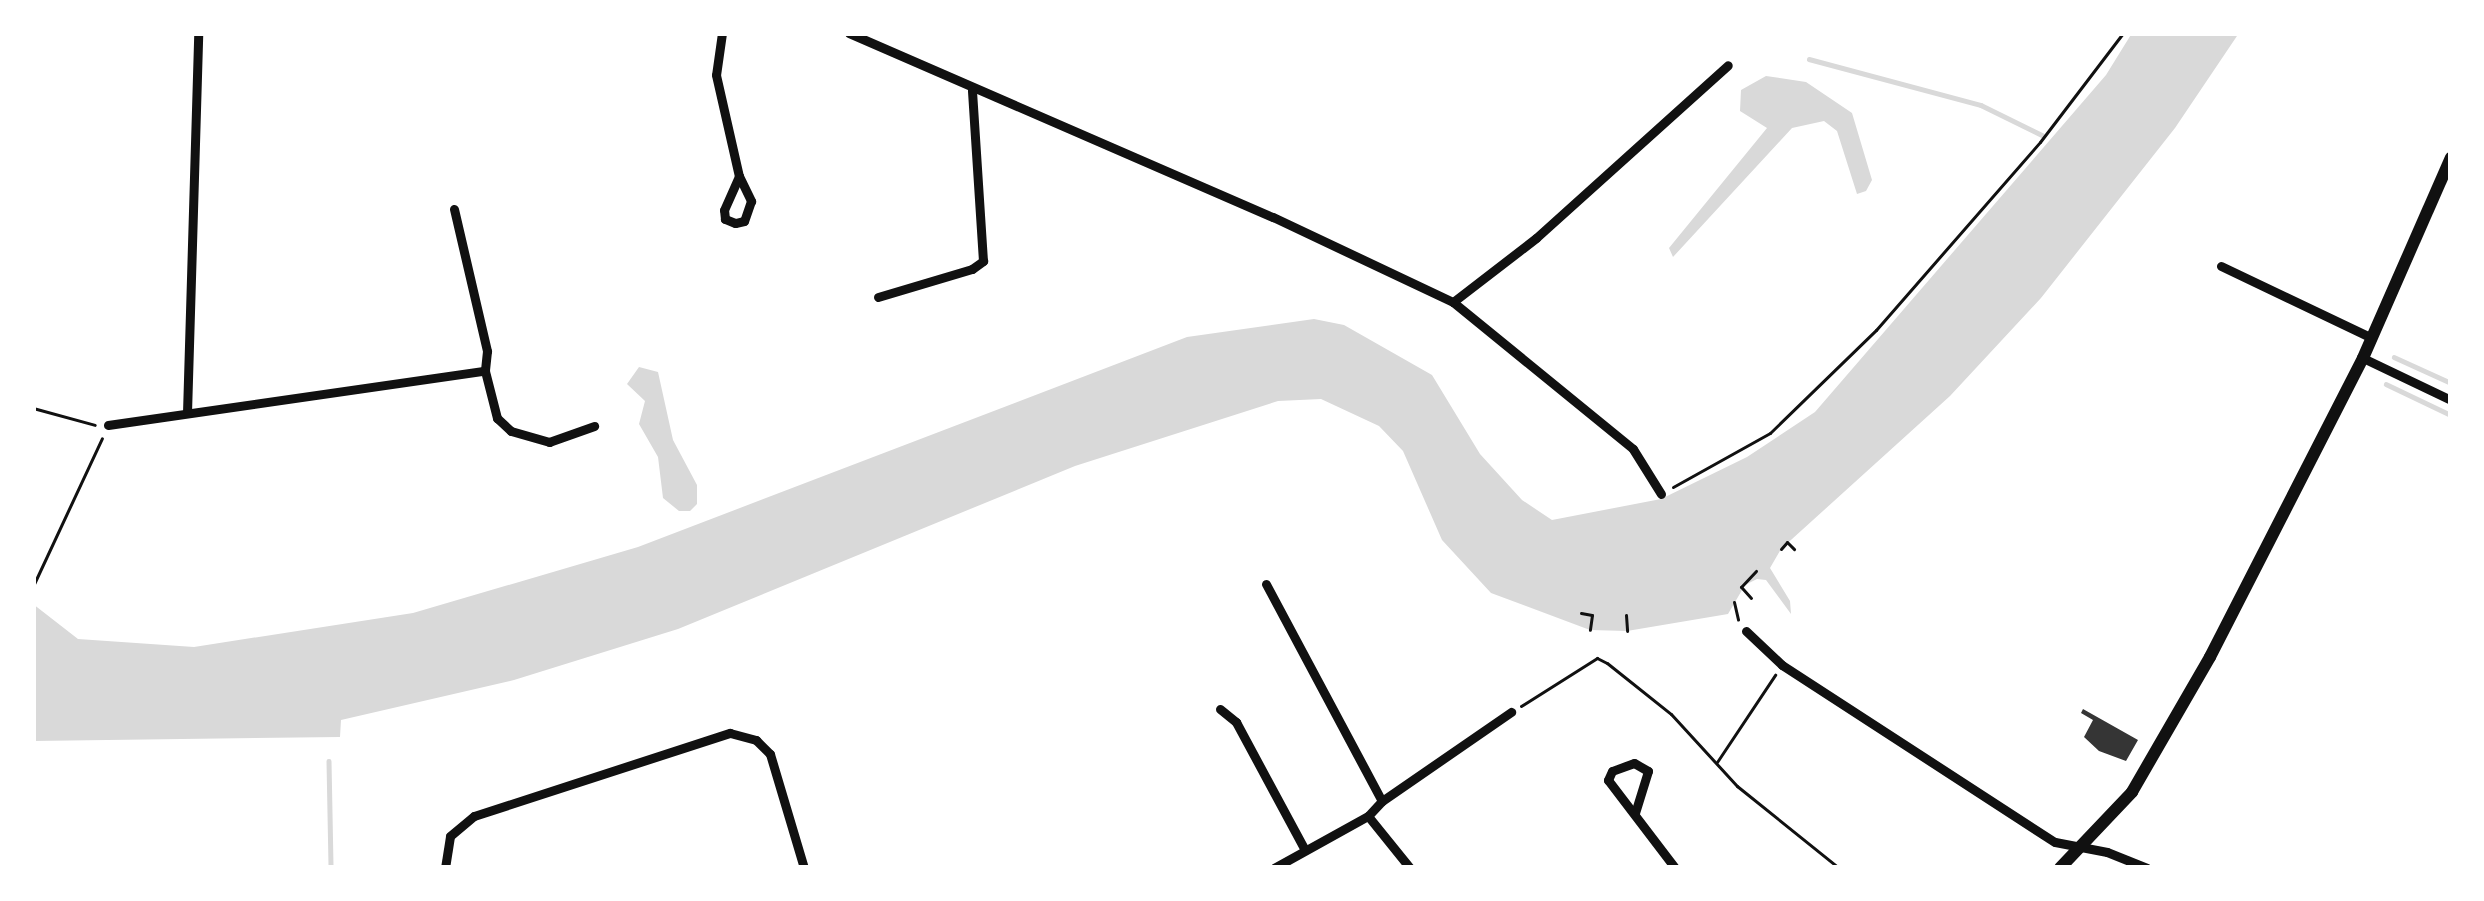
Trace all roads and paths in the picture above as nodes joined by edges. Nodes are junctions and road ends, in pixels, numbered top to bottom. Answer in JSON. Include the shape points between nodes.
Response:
{"nodes":[{"id":1,"x":198,"y":33,"type":"edge"},
{"id":2,"x":722,"y":33,"type":"edge"},
{"id":3,"x":848,"y":33,"type":"edge"},
{"id":4,"x":2123,"y":33,"type":"edge"},
{"id":5,"x":1728,"y":65,"type":"dead end"},
{"id":6,"x":971,"y":90,"type":"junction"},
{"id":7,"x":2451,"y":158,"type":"edge"},
{"id":8,"x":739,"y":176,"type":"junction"},
{"id":9,"x":454,"y":209,"type":"dead end"},
{"id":10,"x":2221,"y":266,"type":"dead end"},
{"id":11,"x":878,"y":297,"type":"dead end"},
{"id":12,"x":1453,"y":302,"type":"junction"},
{"id":13,"x":2372,"y":338,"type":"junction"},
{"id":14,"x":2363,"y":358,"type":"junction"},
{"id":15,"x":485,"y":371,"type":"junction"},
{"id":16,"x":2451,"y":400,"type":"edge"},
{"id":17,"x":33,"y":407,"type":"edge"},
{"id":18,"x":188,"y":412,"type":"junction"},
{"id":19,"x":107,"y":425,"type":"junction"},
{"id":20,"x":594,"y":426,"type":"dead end"},
{"id":21,"x":1661,"y":494,"type":"joint"},
{"id":22,"x":1781,"y":549,"type":"dead end"},
{"id":23,"x":1794,"y":549,"type":"dead end"},
{"id":24,"x":1756,"y":571,"type":"dead end"},
{"id":25,"x":1267,"y":584,"type":"dead end"},
{"id":26,"x":33,"y":586,"type":"edge"},
{"id":27,"x":1751,"y":598,"type":"dead end"},
{"id":28,"x":1734,"y":602,"type":"dead end"},
{"id":29,"x":1581,"y":613,"type":"dead end"},
{"id":30,"x":1626,"y":616,"type":"dead end"},
{"id":31,"x":1737,"y":619,"type":"dead end"},
{"id":32,"x":1589,"y":630,"type":"dead end"},
{"id":33,"x":1746,"y":631,"type":"dead end"},
{"id":34,"x":1627,"y":632,"type":"dead end"},
{"id":35,"x":1782,"y":665,"type":"junction"},
{"id":36,"x":1220,"y":709,"type":"dead end"},
{"id":37,"x":1511,"y":712,"type":"joint"},
{"id":38,"x":1716,"y":764,"type":"junction"},
{"id":39,"x":1382,"y":801,"type":"junction"},
{"id":40,"x":1635,"y":813,"type":"junction"},
{"id":41,"x":1368,"y":816,"type":"junction"},
{"id":42,"x":2084,"y":846,"type":"junction"},
{"id":43,"x":1305,"y":850,"type":"junction"},
{"id":44,"x":445,"y":868,"type":"edge"},
{"id":45,"x":804,"y":868,"type":"edge"},
{"id":46,"x":1274,"y":868,"type":"edge"},
{"id":47,"x":1410,"y":868,"type":"edge"},
{"id":48,"x":1676,"y":868,"type":"edge"},
{"id":49,"x":1839,"y":868,"type":"edge"},
{"id":50,"x":2060,"y":868,"type":"edge"},
{"id":51,"x":2147,"y":868,"type":"edge"}],
"edges":[{"from":1,"to":18,"type":"street"},
{"from":2,"to":8,"type":"street","via":[[716,75]]},
{"from":3,"to":6,"type":"street"},
{"from":4,"to":21,"type":"path","via":[[1876,330],[1770,433]]},
{"from":5,"to":12,"type":"street"},
{"from":6,"to":11,"type":"street","via":[[983,261]]},
{"from":6,"to":12,"type":"street"},
{"from":7,"to":13,"type":"main road"},
{"from":8,"to":8,"type":"street","via":[[724,209],[735,223],[751,212]]},
{"from":9,"to":15,"type":"street"},
{"from":10,"to":13,"type":"street"},
{"from":12,"to":21,"type":"street","via":[[1633,449]]},
{"from":13,"to":14,"type":"main road"},
{"from":14,"to":16,"type":"street"},
{"from":14,"to":42,"type":"main road","via":[[2151,764]]},
{"from":15,"to":18,"type":"street"},
{"from":15,"to":20,"type":"street","via":[[497,418],[511,431],[549,442]]},
{"from":17,"to":19,"type":"path"},
{"from":18,"to":19,"type":"street"},
{"from":19,"to":26,"type":"path"},
{"from":22,"to":23,"type":"path","via":[[1787,542]]},
{"from":24,"to":27,"type":"path","via":[[1741,587]]},
{"from":25,"to":39,"type":"street"},
{"from":28,"to":31,"type":"path"},
{"from":29,"to":32,"type":"path","via":[[1592,615]]},
{"from":30,"to":34,"type":"path"},
{"from":33,"to":35,"type":"street"},
{"from":35,"to":38,"type":"path"},
{"from":35,"to":42,"type":"street","via":[[2055,842]]},
{"from":36,"to":43,"type":"street","via":[[1236,722]]},
{"from":37,"to":38,"type":"path","via":[[1597,658],[1648,693]]},
{"from":37,"to":39,"type":"street"},
{"from":38,"to":49,"type":"path"},
{"from":39,"to":41,"type":"street"},
{"from":40,"to":40,"type":"street","via":[[1608,778],[1634,763],[1648,771]]},
{"from":40,"to":48,"type":"street"},
{"from":41,"to":43,"type":"street"},
{"from":41,"to":47,"type":"street"},
{"from":42,"to":50,"type":"main road"},
{"from":42,"to":51,"type":"street"},
{"from":43,"to":46,"type":"street"},
{"from":44,"to":45,"type":"street","via":[[450,836],[474,816],[730,733],[770,754]]}]}
